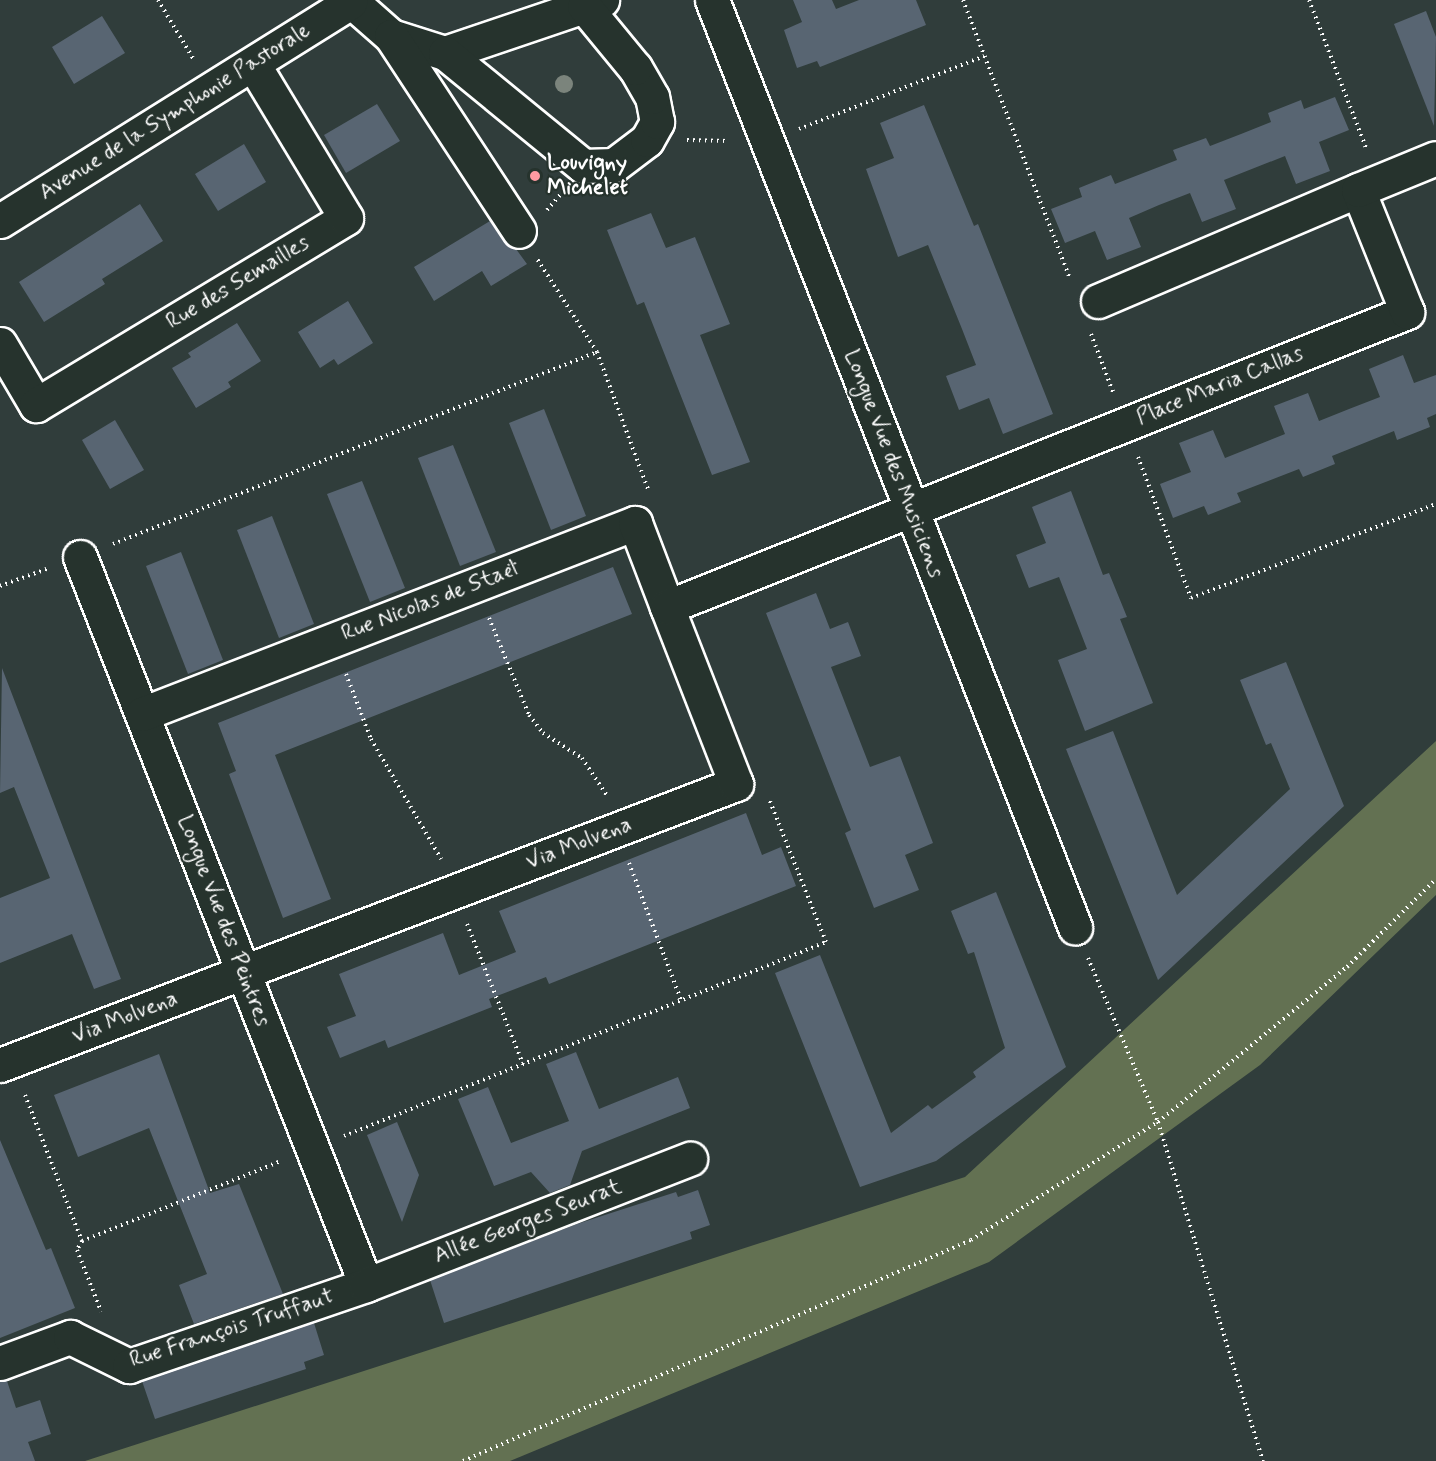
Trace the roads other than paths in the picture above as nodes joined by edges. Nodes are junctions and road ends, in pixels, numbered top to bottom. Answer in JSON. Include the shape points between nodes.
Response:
{"nodes":[{"id":1,"x":712,"y":0,"type":"edge"},
{"id":2,"x":350,"y":1,"type":"edge"},
{"id":3,"x":593,"y":3,"type":"edge"},
{"id":4,"x":391,"y":36,"type":"junction"},
{"id":5,"x":445,"y":53,"type":"junction"},
{"id":6,"x":253,"y":64,"type":"junction"},
{"id":7,"x":1436,"y":158,"type":"edge"},
{"id":8,"x":1369,"y":185,"type":"junction"},
{"id":9,"x":0,"y":221,"type":"edge"},
{"id":10,"x":522,"y":235,"type":"road end"},
{"id":11,"x":1086,"y":305,"type":"road end"},
{"id":12,"x":0,"y":344,"type":"edge"},
{"id":13,"x":911,"y":510,"type":"junction"},
{"id":14,"x":80,"y":557,"type":"road end"},
{"id":15,"x":667,"y":607,"type":"junction"},
{"id":16,"x":142,"y":714,"type":"junction"},
{"id":17,"x":1075,"y":927,"type":"road end"},
{"id":18,"x":243,"y":973,"type":"junction"},
{"id":19,"x":6,"y":1063,"type":"edge"},
{"id":20,"x":690,"y":1159,"type":"dead end"},
{"id":21,"x":366,"y":1285,"type":"junction"},
{"id":22,"x":0,"y":1363,"type":"edge"}],
"edges":[{"from":1,"to":13,"type":"street","name":"Longue Vue des Musiciens"},
{"from":2,"to":4,"type":"street"},
{"from":2,"to":6,"type":"street","name":"Avenue de la Symphonie Pastorale"},
{"from":3,"to":5,"type":"street"},
{"from":3,"to":5,"type":"street","via":[[652,97],[657,122],[647,140],[614,165],[583,166]]},
{"from":4,"to":5,"type":"street"},
{"from":4,"to":10,"type":"street"},
{"from":6,"to":9,"type":"street","name":"Avenue de la Symphonie Pastorale"},
{"from":6,"to":12,"type":"street","name":"Rue des Semailles","via":[[346,218],[36,405]]},
{"from":7,"to":8,"type":"street"},
{"from":8,"to":11,"type":"street"},
{"from":8,"to":13,"type":"street","name":"Place Maria Callas","via":[[1407,312]]},
{"from":13,"to":15,"type":"street"},
{"from":13,"to":17,"type":"street","name":"Longue Vue des Musiciens"},
{"from":14,"to":16,"type":"street","name":"Longue Vue des Peintres"},
{"from":15,"to":16,"type":"street","name":"Rue Nicolas de Staël","via":[[634,523]]},
{"from":15,"to":18,"type":"street","name":"Via Molvena","via":[[735,784]]},
{"from":16,"to":18,"type":"street","name":"Longue Vue des Peintres"},
{"from":18,"to":19,"type":"street","name":"Via Molvena"},
{"from":18,"to":21,"type":"street","name":"Longue Vue des Peintres"},
{"from":20,"to":21,"type":"street","name":"Allée Georges Seurat"},
{"from":21,"to":22,"type":"street","name":"Rue François Truffaut","via":[[129,1366],[70,1336]]}]}
